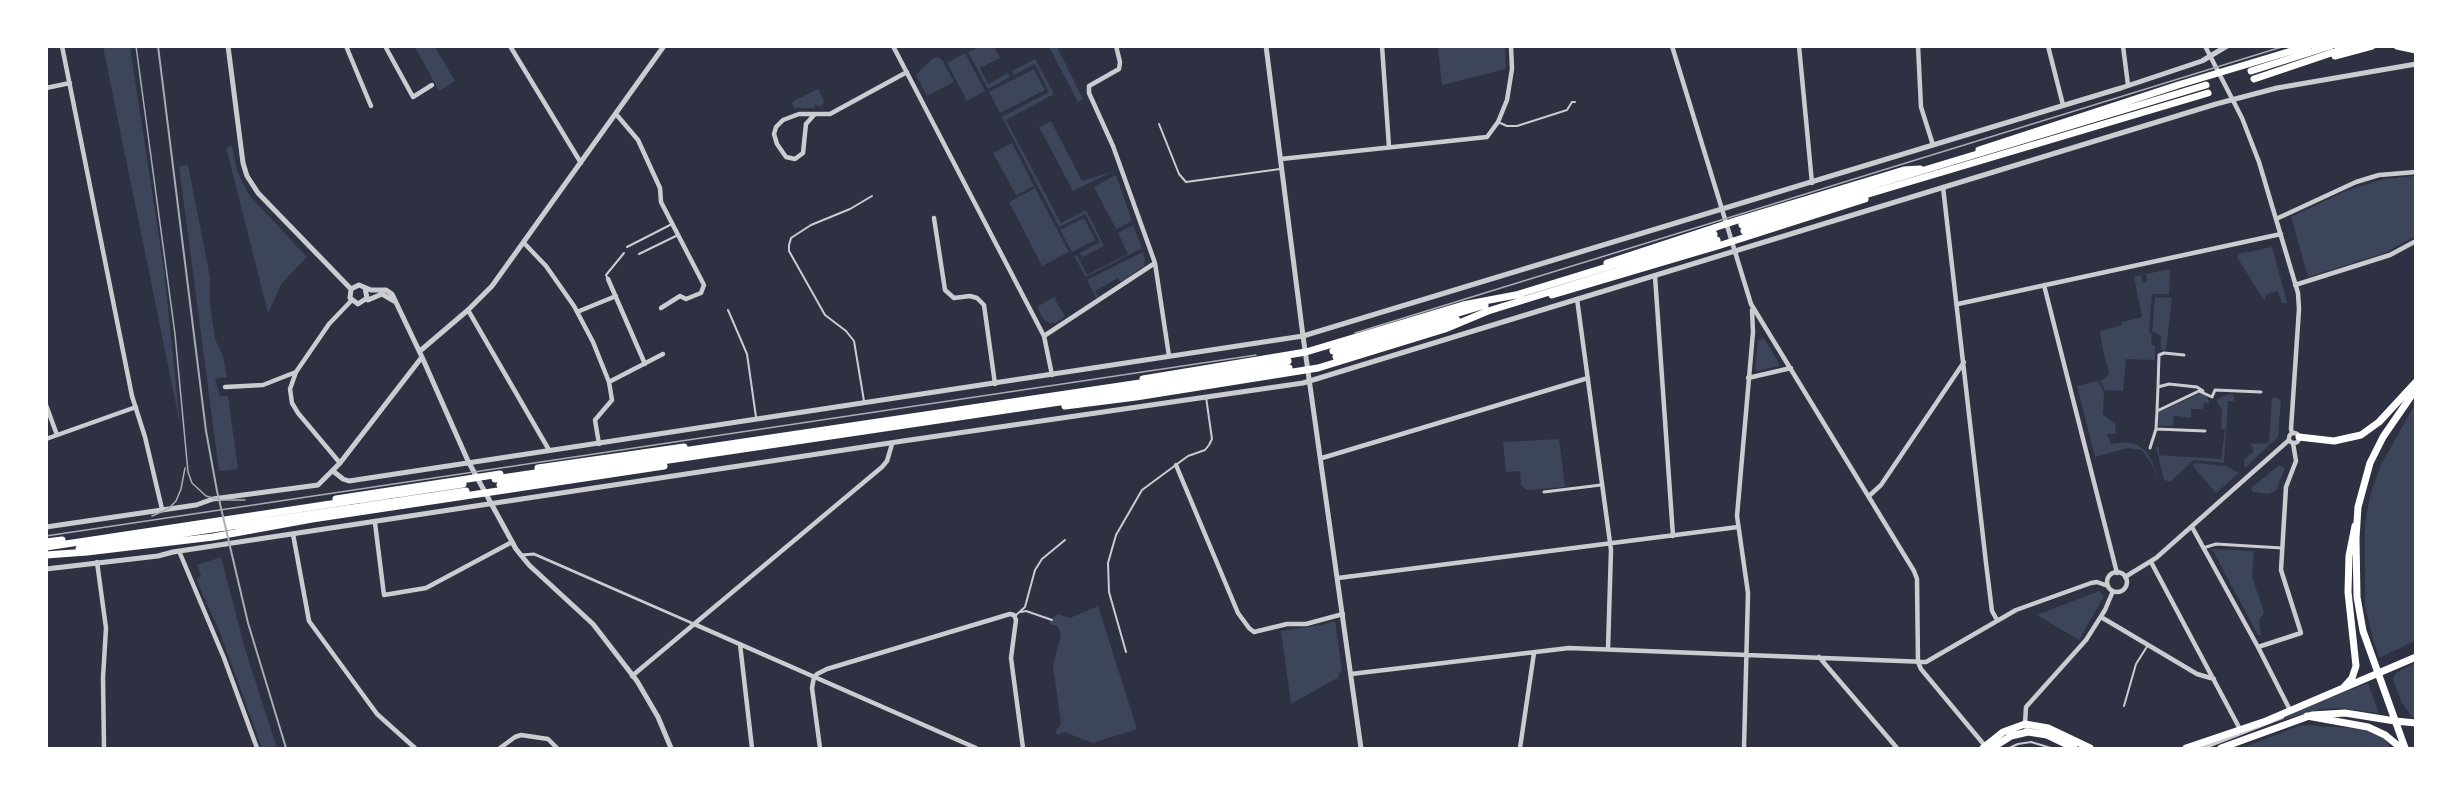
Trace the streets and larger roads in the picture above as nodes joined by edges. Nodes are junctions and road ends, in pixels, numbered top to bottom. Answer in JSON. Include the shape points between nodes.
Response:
{"nodes":[{"id":1,"x":62,"y":46,"type":"edge"},
{"id":2,"x":228,"y":46,"type":"edge"},
{"id":3,"x":346,"y":46,"type":"edge"},
{"id":4,"x":385,"y":46,"type":"edge"},
{"id":5,"x":510,"y":46,"type":"edge"},
{"id":6,"x":664,"y":46,"type":"edge"},
{"id":7,"x":893,"y":46,"type":"edge"},
{"id":8,"x":1116,"y":46,"type":"edge"},
{"id":9,"x":1266,"y":46,"type":"edge"},
{"id":10,"x":1382,"y":46,"type":"edge"},
{"id":11,"x":1511,"y":46,"type":"edge"},
{"id":12,"x":1672,"y":46,"type":"edge"},
{"id":13,"x":1799,"y":46,"type":"edge"},
{"id":14,"x":1918,"y":46,"type":"edge"},
{"id":15,"x":2122,"y":46,"type":"edge"},
{"id":16,"x":2205,"y":46,"type":"edge"},
{"id":17,"x":2227,"y":46,"type":"edge"},
{"id":18,"x":2308,"y":46,"type":"edge"},
{"id":19,"x":2330,"y":46,"type":"edge"},
{"id":20,"x":2352,"y":46,"type":"edge"},
{"id":21,"x":2372,"y":46,"type":"edge"},
{"id":22,"x":2397,"y":46,"type":"edge"},
{"id":23,"x":2049,"y":47,"type":"edge"},
{"id":24,"x":2415,"y":50,"type":"edge"},
{"id":25,"x":2210,"y":57,"type":"junction"},
{"id":26,"x":2309,"y":62,"type":"junction"},
{"id":27,"x":2415,"y":64,"type":"edge"},
{"id":28,"x":907,"y":72,"type":"junction"},
{"id":29,"x":2219,"y":74,"type":"junction"},
{"id":30,"x":70,"y":83,"type":"junction"},
{"id":31,"x":432,"y":85,"type":"dead end"},
{"id":32,"x":2128,"y":85,"type":"junction"},
{"id":33,"x":46,"y":88,"type":"edge"},
{"id":34,"x":2232,"y":100,"type":"junction"},
{"id":35,"x":2063,"y":105,"type":"junction"},
{"id":36,"x":371,"y":106,"type":"dead end"},
{"id":37,"x":616,"y":114,"type":"junction"},
{"id":38,"x":814,"y":114,"type":"junction"},
{"id":39,"x":1933,"y":145,"type":"junction"},
{"id":40,"x":1389,"y":147,"type":"junction"},
{"id":41,"x":1964,"y":158,"type":"junction"},
{"id":42,"x":1281,"y":159,"type":"junction"},
{"id":43,"x":581,"y":163,"type":"junction"},
{"id":44,"x":1929,"y":169,"type":"junction"},
{"id":45,"x":2415,"y":172,"type":"edge"},
{"id":46,"x":1812,"y":183,"type":"junction"},
{"id":47,"x":1943,"y":187,"type":"junction"},
{"id":48,"x":1882,"y":189,"type":"junction"},
{"id":49,"x":1722,"y":209,"type":"junction"},
{"id":50,"x":934,"y":218,"type":"dead end"},
{"id":51,"x":2276,"y":219,"type":"junction"},
{"id":52,"x":1726,"y":224,"type":"junction"},
{"id":53,"x":2281,"y":234,"type":"junction"},
{"id":54,"x":2415,"y":241,"type":"edge"},
{"id":55,"x":1731,"y":242,"type":"junction"},
{"id":56,"x":524,"y":243,"type":"junction"},
{"id":57,"x":1734,"y":252,"type":"junction"},
{"id":58,"x":1155,"y":263,"type":"junction"},
{"id":59,"x":1593,"y":271,"type":"junction"},
{"id":60,"x":1655,"y":276,"type":"junction"},
{"id":61,"x":609,"y":279,"type":"road end"},
{"id":62,"x":2044,"y":285,"type":"junction"},
{"id":63,"x":2295,"y":285,"type":"junction"},
{"id":64,"x":365,"y":288,"type":"junction"},
{"id":65,"x":351,"y":289,"type":"junction"},
{"id":66,"x":1521,"y":294,"type":"junction"},
{"id":67,"x":616,"y":296,"type":"junction"},
{"id":68,"x":1531,"y":297,"type":"junction"},
{"id":69,"x":1577,"y":299,"type":"junction"},
{"id":70,"x":351,"y":301,"type":"junction"},
{"id":71,"x":366,"y":301,"type":"junction"},
{"id":72,"x":1751,"y":304,"type":"junction"},
{"id":73,"x":1958,"y":304,"type":"junction"},
{"id":74,"x":399,"y":307,"type":"junction"},
{"id":75,"x":661,"y":308,"type":"dead end"},
{"id":76,"x":468,"y":310,"type":"junction"},
{"id":77,"x":1488,"y":311,"type":"junction"},
{"id":78,"x":577,"y":312,"type":"junction"},
{"id":79,"x":1753,"y":327,"type":"junction"},
{"id":80,"x":1767,"y":328,"type":"junction"},
{"id":81,"x":1044,"y":336,"type":"junction"},
{"id":82,"x":1303,"y":336,"type":"junction"},
{"id":83,"x":1306,"y":352,"type":"junction"},
{"id":84,"x":421,"y":354,"type":"junction"},
{"id":85,"x":663,"y":354,"type":"dead end"},
{"id":86,"x":2184,"y":355,"type":"dead end"},
{"id":87,"x":1169,"y":356,"type":"junction"},
{"id":88,"x":1964,"y":362,"type":"junction"},
{"id":89,"x":645,"y":364,"type":"junction"},
{"id":90,"x":1791,"y":368,"type":"junction"},
{"id":91,"x":1309,"y":370,"type":"junction"},
{"id":92,"x":296,"y":372,"type":"junction"},
{"id":93,"x":1052,"y":375,"type":"junction"},
{"id":94,"x":1588,"y":378,"type":"junction"},
{"id":95,"x":1748,"y":378,"type":"junction"},
{"id":96,"x":609,"y":382,"type":"junction"},
{"id":97,"x":1310,"y":382,"type":"junction"},
{"id":98,"x":2415,"y":382,"type":"edge"},
{"id":99,"x":995,"y":384,"type":"junction"},
{"id":100,"x":1125,"y":386,"type":"junction"},
{"id":101,"x":225,"y":387,"type":"dead end"},
{"id":102,"x":2158,"y":387,"type":"junction"},
{"id":103,"x":2415,"y":389,"type":"edge"},
{"id":104,"x":2205,"y":392,"type":"junction"},
{"id":105,"x":2261,"y":392,"type":"dead end"},
{"id":106,"x":46,"y":405,"type":"edge"},
{"id":107,"x":136,"y":407,"type":"junction"},
{"id":108,"x":1000,"y":411,"type":"junction"},
{"id":109,"x":2157,"y":411,"type":"junction"},
{"id":110,"x":2156,"y":429,"type":"junction"},
{"id":111,"x":2205,"y":431,"type":"dead end"},
{"id":112,"x":57,"y":435,"type":"junction"},
{"id":113,"x":2295,"y":435,"type":"junction"},
{"id":114,"x":46,"y":439,"type":"edge"},
{"id":115,"x":2291,"y":442,"type":"junction"},
{"id":116,"x":599,"y":444,"type":"junction"},
{"id":117,"x":892,"y":444,"type":"junction"},
{"id":118,"x":2150,"y":448,"type":"dead end"},
{"id":119,"x":549,"y":450,"type":"junction"},
{"id":120,"x":713,"y":451,"type":"junction"},
{"id":121,"x":1322,"y":458,"type":"junction"},
{"id":122,"x":468,"y":461,"type":"junction"},
{"id":123,"x":340,"y":463,"type":"junction"},
{"id":124,"x":1176,"y":465,"type":"road end"},
{"id":125,"x":333,"y":471,"type":"junction"},
{"id":126,"x":477,"y":477,"type":"junction"},
{"id":127,"x":498,"y":482,"type":"dead end"},
{"id":128,"x":1602,"y":484,"type":"junction"},
{"id":129,"x":1544,"y":492,"type":"dead end"},
{"id":130,"x":485,"y":494,"type":"junction"},
{"id":131,"x":1869,"y":496,"type":"junction"},
{"id":132,"x":491,"y":504,"type":"junction"},
{"id":133,"x":308,"y":508,"type":"junction"},
{"id":134,"x":162,"y":509,"type":"junction"},
{"id":135,"x":2356,"y":519,"type":"junction"},
{"id":136,"x":375,"y":523,"type":"junction"},
{"id":137,"x":46,"y":526,"type":"edge"},
{"id":138,"x":1738,"y":527,"type":"junction"},
{"id":139,"x":2192,"y":527,"type":"junction"},
{"id":140,"x":294,"y":534,"type":"junction"},
{"id":141,"x":1672,"y":536,"type":"junction"},
{"id":142,"x":94,"y":540,"type":"junction"},
{"id":143,"x":46,"y":542,"type":"edge"},
{"id":144,"x":512,"y":542,"type":"junction"},
{"id":145,"x":1610,"y":543,"type":"junction"},
{"id":146,"x":46,"y":547,"type":"edge"},
{"id":147,"x":2203,"y":548,"type":"junction"},
{"id":148,"x":2283,"y":548,"type":"junction"},
{"id":149,"x":179,"y":551,"type":"junction"},
{"id":150,"x":46,"y":554,"type":"edge"},
{"id":151,"x":520,"y":555,"type":"junction"},
{"id":152,"x":97,"y":562,"type":"junction"},
{"id":153,"x":2151,"y":562,"type":"junction"},
{"id":154,"x":46,"y":569,"type":"edge"},
{"id":155,"x":2117,"y":573,"type":"junction"},
{"id":156,"x":2125,"y":577,"type":"junction"},
{"id":157,"x":1338,"y":578,"type":"junction"},
{"id":158,"x":2108,"y":586,"type":"junction"},
{"id":159,"x":2113,"y":591,"type":"junction"},
{"id":160,"x":1343,"y":614,"type":"junction"},
{"id":161,"x":2101,"y":617,"type":"junction"},
{"id":162,"x":1997,"y":620,"type":"junction"},
{"id":163,"x":694,"y":624,"type":"junction"},
{"id":164,"x":740,"y":644,"type":"junction"},
{"id":165,"x":2258,"y":647,"type":"junction"},
{"id":166,"x":1608,"y":649,"type":"junction"},
{"id":167,"x":1534,"y":653,"type":"junction"},
{"id":168,"x":1746,"y":654,"type":"junction"},
{"id":169,"x":1819,"y":657,"type":"junction"},
{"id":170,"x":2415,"y":657,"type":"edge"},
{"id":171,"x":1918,"y":662,"type":"junction"},
{"id":172,"x":1351,"y":674,"type":"junction"},
{"id":173,"x":2378,"y":674,"type":"junction"},
{"id":174,"x":632,"y":676,"type":"junction"},
{"id":175,"x":814,"y":677,"type":"junction"},
{"id":176,"x":2214,"y":680,"type":"junction"},
{"id":177,"x":2334,"y":692,"type":"junction"},
{"id":178,"x":2290,"y":710,"type":"junction"},
{"id":179,"x":2307,"y":716,"type":"junction"},
{"id":180,"x":2395,"y":721,"type":"junction"},
{"id":181,"x":2415,"y":723,"type":"edge"},
{"id":182,"x":2026,"y":728,"type":"junction"},
{"id":183,"x":2241,"y":731,"type":"junction"},
{"id":184,"x":104,"y":748,"type":"edge"},
{"id":185,"x":257,"y":748,"type":"edge"},
{"id":186,"x":415,"y":748,"type":"edge"},
{"id":187,"x":500,"y":748,"type":"edge"},
{"id":188,"x":557,"y":748,"type":"edge"},
{"id":189,"x":671,"y":748,"type":"edge"},
{"id":190,"x":752,"y":748,"type":"edge"},
{"id":191,"x":819,"y":748,"type":"edge"},
{"id":192,"x":976,"y":748,"type":"edge"},
{"id":193,"x":1023,"y":748,"type":"edge"},
{"id":194,"x":1360,"y":748,"type":"edge"},
{"id":195,"x":1520,"y":748,"type":"edge"},
{"id":196,"x":1744,"y":748,"type":"edge"},
{"id":197,"x":1897,"y":748,"type":"edge"},
{"id":198,"x":1987,"y":748,"type":"edge"},
{"id":199,"x":2074,"y":748,"type":"edge"},
{"id":200,"x":2090,"y":748,"type":"edge"},
{"id":201,"x":2186,"y":748,"type":"edge"},
{"id":202,"x":2202,"y":748,"type":"edge"},
{"id":203,"x":2221,"y":748,"type":"edge"},
{"id":204,"x":2403,"y":748,"type":"edge"}],
"edges":[{"from":1,"to":30,"type":"street"},
{"from":2,"to":65,"type":"street","via":[[247,176],[258,193]]},
{"from":3,"to":36,"type":"street"},
{"from":4,"to":31,"type":"street","via":[[413,97]]},
{"from":5,"to":43,"type":"street"},
{"from":6,"to":37,"type":"street"},
{"from":7,"to":28,"type":"street"},
{"from":8,"to":58,"type":"street","via":[[1119,69],[1089,86],[1089,93],[1113,146]]},
{"from":9,"to":42,"type":"street"},
{"from":10,"to":40,"type":"street"},
{"from":11,"to":40,"type":"street","via":[[1507,100],[1487,137]]},
{"from":12,"to":49,"type":"street"},
{"from":13,"to":46,"type":"street"},
{"from":14,"to":39,"type":"street","via":[[1921,107]]},
{"from":15,"to":32,"type":"street"},
{"from":16,"to":25,"type":"street"},
{"from":17,"to":25,"type":"street"},
{"from":18,"to":29,"type":"main road"},
{"from":19,"to":26,"type":"main road","via":[[2252,75]]},
{"from":20,"to":26,"type":"main road"},
{"from":21,"to":26,"type":"main road"},
{"from":22,"to":24,"type":"main road"},
{"from":23,"to":35,"type":"street"},
{"from":25,"to":29,"type":"street"},
{"from":25,"to":32,"type":"street"},
{"from":27,"to":34,"type":"street","via":[[2277,88]]},
{"from":28,"to":38,"type":"street","via":[[830,114]]},
{"from":28,"to":81,"type":"street"},
{"from":29,"to":34,"type":"street"},
{"from":29,"to":41,"type":"main road","via":[[1990,145]]},
{"from":30,"to":33,"type":"street"},
{"from":30,"to":107,"type":"street"},
{"from":32,"to":35,"type":"street"},
{"from":34,"to":47,"type":"street"},
{"from":34,"to":51,"type":"street","via":[[2259,162]]},
{"from":35,"to":39,"type":"street"},
{"from":37,"to":43,"type":"street"},
{"from":37,"to":75,"type":"street","via":[[638,140],[658,185],[660,199],[704,285],[701,293],[686,299],[680,296]]},
{"from":38,"to":38,"type":"street","via":[[792,116],[776,127],[775,139],[786,156],[795,159],[803,153],[806,124]]},
{"from":39,"to":46,"type":"street"},
{"from":40,"to":42,"type":"street"},
{"from":41,"to":44,"type":"main road"},
{"from":41,"to":48,"type":"main road","via":[[2207,89]]},
{"from":42,"to":82,"type":"street"},
{"from":43,"to":56,"type":"street"},
{"from":44,"to":48,"type":"main road","via":[[1743,228]]},
{"from":44,"to":52,"type":"main road","via":[[1904,171]]},
{"from":45,"to":51,"type":"street","via":[[2379,175],[2356,182]]},
{"from":46,"to":49,"type":"street"},
{"from":47,"to":57,"type":"street"},
{"from":47,"to":73,"type":"street"},
{"from":48,"to":55,"type":"main road","via":[[1851,205]]},
{"from":49,"to":52,"type":"street"},
{"from":49,"to":82,"type":"street"},
{"from":50,"to":99,"type":"street","via":[[945,290],[954,298],[970,296],[984,305]]},
{"from":51,"to":53,"type":"street"},
{"from":52,"to":55,"type":"street"},
{"from":52,"to":59,"type":"main road","via":[[1622,256]]},
{"from":53,"to":62,"type":"street"},
{"from":53,"to":63,"type":"street"},
{"from":54,"to":63,"type":"street","via":[[2390,255]]},
{"from":55,"to":57,"type":"street"},
{"from":55,"to":68,"type":"main road","via":[[1568,291]]},
{"from":56,"to":76,"type":"street","via":[[492,286]]},
{"from":56,"to":78,"type":"street","via":[[546,266]]},
{"from":57,"to":60,"type":"street"},
{"from":57,"to":72,"type":"street"},
{"from":58,"to":81,"type":"street"},
{"from":58,"to":87,"type":"street"},
{"from":59,"to":66,"type":"main road"},
{"from":59,"to":68,"type":"main road","via":[[1715,237]]},
{"from":60,"to":69,"type":"street"},
{"from":60,"to":141,"type":"street"},
{"from":61,"to":67,"type":"street"},
{"from":62,"to":73,"type":"street"},
{"from":62,"to":155,"type":"street"},
{"from":63,"to":113,"type":"street","via":[[2299,309],[2290,429]]},
{"from":64,"to":65,"type":"street","via":[[358,285]]},
{"from":64,"to":71,"type":"street"},
{"from":64,"to":74,"type":"street","via":[[387,290]]},
{"from":65,"to":70,"type":"street"},
{"from":66,"to":77,"type":"main road","via":[[1334,354]]},
{"from":66,"to":83,"type":"main road","via":[[1464,305]]},
{"from":67,"to":78,"type":"street"},
{"from":67,"to":89,"type":"street"},
{"from":68,"to":77,"type":"main road"},
{"from":69,"to":94,"type":"street"},
{"from":69,"to":97,"type":"street"},
{"from":70,"to":71,"type":"street"},
{"from":70,"to":92,"type":"street","via":[[333,319]]},
{"from":71,"to":74,"type":"street","via":[[374,295],[385,295]]},
{"from":72,"to":79,"type":"street"},
{"from":72,"to":80,"type":"street"},
{"from":73,"to":88,"type":"street"},
{"from":74,"to":84,"type":"street"},
{"from":76,"to":84,"type":"street"},
{"from":76,"to":119,"type":"street"},
{"from":77,"to":91,"type":"main road","via":[[1445,329]]},
{"from":78,"to":96,"type":"street"},
{"from":79,"to":80,"type":"street"},
{"from":79,"to":95,"type":"street"},
{"from":80,"to":90,"type":"street"},
{"from":81,"to":93,"type":"street"},
{"from":82,"to":83,"type":"street"},
{"from":82,"to":87,"type":"street"},
{"from":83,"to":91,"type":"street"},
{"from":83,"to":100,"type":"main road","via":[[1160,375]]},
{"from":84,"to":122,"type":"street"},
{"from":84,"to":123,"type":"street"},
{"from":85,"to":89,"type":"street"},
{"from":86,"to":102,"type":"street","via":[[2159,355]]},
{"from":87,"to":93,"type":"street"},
{"from":88,"to":131,"type":"street","via":[[1881,485]]},
{"from":88,"to":162,"type":"street","via":[[1992,611]]},
{"from":89,"to":96,"type":"street"},
{"from":90,"to":95,"type":"street"},
{"from":90,"to":131,"type":"street"},
{"from":91,"to":97,"type":"street"},
{"from":91,"to":108,"type":"main road","via":[[1136,397]]},
{"from":92,"to":101,"type":"street","via":[[262,385]]},
{"from":92,"to":123,"type":"street","via":[[290,389],[292,403]]},
{"from":93,"to":99,"type":"street"},
{"from":94,"to":121,"type":"street"},
{"from":94,"to":128,"type":"street"},
{"from":95,"to":138,"type":"street"},
{"from":96,"to":116,"type":"street","via":[[612,400],[595,420]]},
{"from":97,"to":117,"type":"street"},
{"from":97,"to":121,"type":"street"},
{"from":98,"to":113,"type":"main road","via":[[2379,423],[2361,435],[2334,441]]},
{"from":99,"to":116,"type":"street"},
{"from":100,"to":108,"type":"main road","via":[[1288,364]]},
{"from":100,"to":120,"type":"main road"},
{"from":102,"to":104,"type":"street","via":[[2169,384],[2197,387]]},
{"from":102,"to":109,"type":"street"},
{"from":103,"to":135,"type":"main road","via":[[2370,463]]},
{"from":104,"to":105,"type":"street","via":[[2212,397],[2215,390]]},
{"from":104,"to":109,"type":"street","via":[[2199,391]]},
{"from":106,"to":112,"type":"street"},
{"from":107,"to":112,"type":"street"},
{"from":107,"to":134,"type":"street"},
{"from":108,"to":120,"type":"main road"},
{"from":109,"to":110,"type":"street"},
{"from":110,"to":111,"type":"street"},
{"from":110,"to":118,"type":"street"},
{"from":112,"to":114,"type":"street"},
{"from":113,"to":115,"type":"street"},
{"from":113,"to":115,"type":"street","via":[[2298,441]]},
{"from":115,"to":139,"type":"street"},
{"from":115,"to":148,"type":"street","via":[[2296,461],[2286,487]]},
{"from":116,"to":119,"type":"street"},
{"from":117,"to":132,"type":"street"},
{"from":117,"to":163,"type":"street","via":[[886,464]]},
{"from":119,"to":122,"type":"street"},
{"from":120,"to":126,"type":"main road","via":[[666,449]]},
{"from":120,"to":127,"type":"main road"},
{"from":120,"to":130,"type":"main road","via":[[653,468]]},
{"from":121,"to":157,"type":"street"},
{"from":122,"to":125,"type":"street","via":[[349,481]]},
{"from":122,"to":126,"type":"street"},
{"from":123,"to":125,"type":"street"},
{"from":124,"to":160,"type":"street","via":[[1238,614],[1249,628],[1254,632]]},
{"from":125,"to":134,"type":"street","via":[[312,487]]},
{"from":126,"to":130,"type":"street"},
{"from":126,"to":133,"type":"main road","via":[[337,499]]},
{"from":128,"to":129,"type":"street"},
{"from":128,"to":145,"type":"street"},
{"from":130,"to":132,"type":"street"},
{"from":130,"to":150,"type":"main road","via":[[202,538]]},
{"from":131,"to":171,"type":"street","via":[[1916,573]]},
{"from":132,"to":136,"type":"street"},
{"from":132,"to":144,"type":"street"},
{"from":133,"to":142,"type":"main road"},
{"from":133,"to":150,"type":"main road","via":[[465,487]]},
{"from":134,"to":137,"type":"street"},
{"from":135,"to":173,"type":"main road","via":[[2357,597]]},
{"from":135,"to":177,"type":"main road","via":[[2348,585],[2356,666],[2350,682]]},
{"from":136,"to":140,"type":"street"},
{"from":136,"to":144,"type":"street","via":[[384,595],[426,588]]},
{"from":138,"to":141,"type":"street"},
{"from":138,"to":168,"type":"street","via":[[1748,593]]},
{"from":139,"to":147,"type":"street"},
{"from":139,"to":153,"type":"street"},
{"from":140,"to":149,"type":"street"},
{"from":140,"to":186,"type":"street","via":[[309,621],[380,717]]},
{"from":141,"to":145,"type":"street"},
{"from":142,"to":143,"type":"main road"},
{"from":142,"to":146,"type":"main road"},
{"from":144,"to":151,"type":"street"},
{"from":145,"to":157,"type":"street"},
{"from":145,"to":166,"type":"street"},
{"from":147,"to":148,"type":"street","via":[[2216,544]]},
{"from":147,"to":165,"type":"street"},
{"from":148,"to":165,"type":"street","via":[[2283,579],[2301,633]]},
{"from":149,"to":152,"type":"street"},
{"from":149,"to":185,"type":"street"},
{"from":151,"to":163,"type":"street","via":[[534,554]]},
{"from":151,"to":174,"type":"street","via":[[584,614]]},
{"from":152,"to":154,"type":"street"},
{"from":152,"to":184,"type":"street","via":[[106,628]]},
{"from":153,"to":156,"type":"street"},
{"from":153,"to":176,"type":"street"},
{"from":155,"to":156,"type":"street"},
{"from":155,"to":158,"type":"street","via":[[2108,578]]},
{"from":156,"to":159,"type":"street","via":[[2123,590]]},
{"from":157,"to":160,"type":"street"},
{"from":158,"to":159,"type":"street"},
{"from":158,"to":162,"type":"street","via":[[2091,583]]},
{"from":159,"to":161,"type":"street"},
{"from":160,"to":172,"type":"street"},
{"from":161,"to":176,"type":"street"},
{"from":161,"to":182,"type":"street","via":[[2083,644],[2027,705]]},
{"from":162,"to":171,"type":"street","via":[[1933,659]]},
{"from":163,"to":164,"type":"street"},
{"from":163,"to":174,"type":"street"},
{"from":164,"to":175,"type":"street"},
{"from":164,"to":190,"type":"street"},
{"from":165,"to":178,"type":"street"},
{"from":166,"to":167,"type":"street","via":[[1569,648]]},
{"from":166,"to":168,"type":"street"},
{"from":167,"to":172,"type":"street"},
{"from":167,"to":195,"type":"street"},
{"from":168,"to":169,"type":"street"},
{"from":168,"to":196,"type":"street"},
{"from":169,"to":171,"type":"street"},
{"from":169,"to":197,"type":"street"},
{"from":170,"to":173,"type":"main road"},
{"from":171,"to":198,"type":"street"},
{"from":172,"to":194,"type":"street"},
{"from":173,"to":177,"type":"main road"},
{"from":173,"to":180,"type":"main road"},
{"from":174,"to":189,"type":"street","via":[[658,717]]},
{"from":175,"to":191,"type":"street"},
{"from":175,"to":192,"type":"street"},
{"from":175,"to":193,"type":"street","via":[[827,669],[1013,615],[1011,665]]},
{"from":176,"to":183,"type":"street"},
{"from":177,"to":178,"type":"main road"},
{"from":178,"to":183,"type":"main road"},
{"from":178,"to":202,"type":"street","via":[[2278,720]]},
{"from":179,"to":180,"type":"main road","via":[[2340,713]]},
{"from":179,"to":203,"type":"main road"},
{"from":179,"to":204,"type":"main road","via":[[2374,729]]},
{"from":180,"to":181,"type":"main road"},
{"from":180,"to":204,"type":"main road"},
{"from":182,"to":198,"type":"main road","via":[[2008,730]]},
{"from":182,"to":199,"type":"main road"},
{"from":182,"to":200,"type":"main road","via":[[2048,728]]},
{"from":183,"to":201,"type":"main road"},
{"from":187,"to":188,"type":"street","via":[[521,735],[548,740]]}]}
